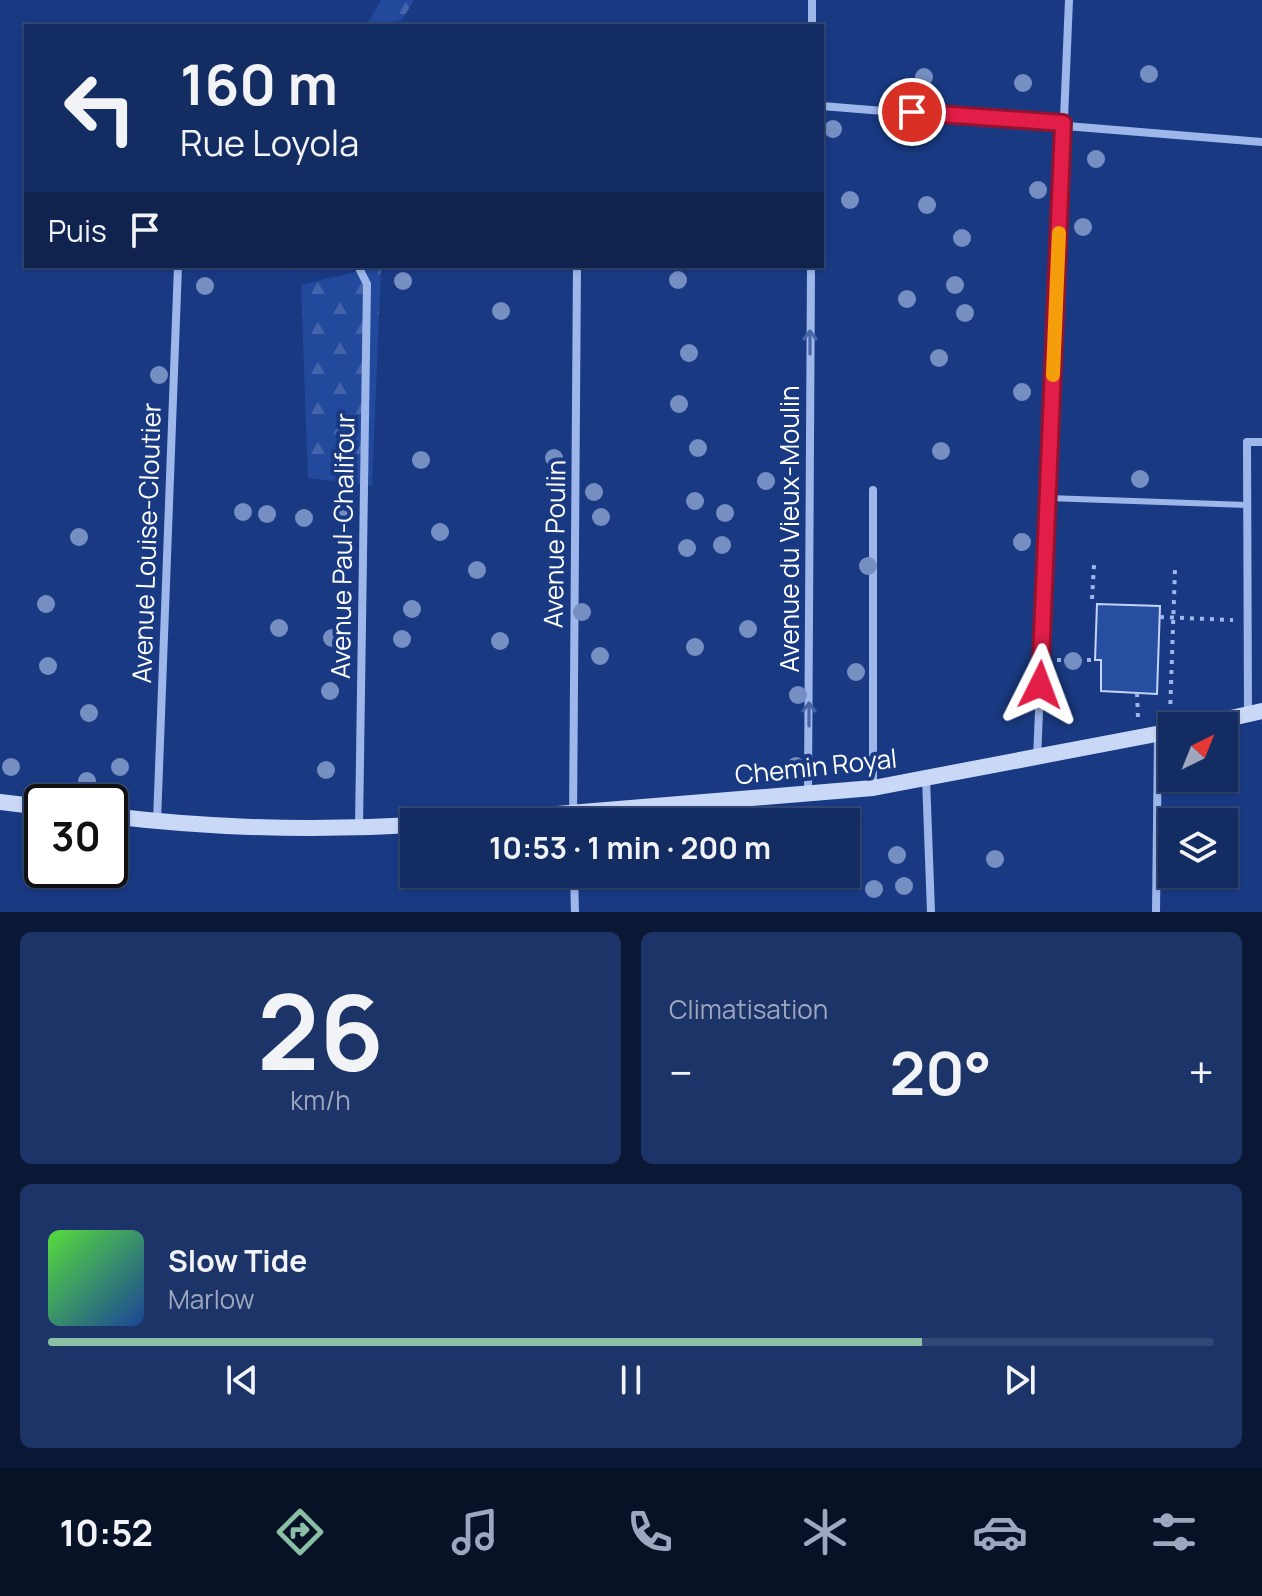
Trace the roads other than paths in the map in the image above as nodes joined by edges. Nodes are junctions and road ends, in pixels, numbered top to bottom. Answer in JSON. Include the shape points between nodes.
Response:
{"nodes":[{"id":1,"x":812,"y":0,"type":"edge"},
{"id":2,"x":1069,"y":0,"type":"edge"},
{"id":3,"x":812,"y":24,"type":"edge"},
{"id":4,"x":824,"y":106,"type":"edge"},
{"id":5,"x":1063,"y":123,"type":"junction"},
{"id":6,"x":1262,"y":142,"type":"edge"},
{"id":7,"x":178,"y":268,"type":"edge"},
{"id":8,"x":359,"y":268,"type":"edge"},
{"id":9,"x":577,"y":268,"type":"edge"},
{"id":10,"x":811,"y":268,"type":"edge"},
{"id":11,"x":1262,"y":442,"type":"edge"},
{"id":12,"x":873,"y":490,"type":"dead end"},
{"id":13,"x":1048,"y":498,"type":"junction"},
{"id":14,"x":1247,"y":505,"type":"junction"},
{"id":15,"x":1255,"y":713,"type":"edge"},
{"id":16,"x":1158,"y":734,"type":"edge"},
{"id":17,"x":1037,"y":760,"type":"junction"},
{"id":18,"x":926,"y":778,"type":"junction"},
{"id":19,"x":873,"y":788,"type":"junction"},
{"id":20,"x":808,"y":792,"type":"junction"},
{"id":21,"x":1163,"y":792,"type":"edge"},
{"id":22,"x":0,"y":802,"type":"edge"},
{"id":23,"x":24,"y":805,"type":"edge"},
{"id":24,"x":572,"y":808,"type":"edge"},
{"id":25,"x":668,"y":808,"type":"edge"},
{"id":26,"x":128,"y":818,"type":"edge"},
{"id":27,"x":156,"y":821,"type":"junction"},
{"id":28,"x":400,"y":826,"type":"edge"},
{"id":29,"x":359,"y":828,"type":"junction"},
{"id":30,"x":574,"y":888,"type":"edge"},
{"id":31,"x":575,"y":912,"type":"edge"},
{"id":32,"x":931,"y":912,"type":"edge"},
{"id":33,"x":1156,"y":912,"type":"edge"}],
"edges":[{"from":1,"to":3,"type":"street"},
{"from":2,"to":5,"type":"street"},
{"from":4,"to":5,"type":"street"},
{"from":5,"to":6,"type":"street"},
{"from":5,"to":13,"type":"street"},
{"from":7,"to":27,"type":"street","name":"Avenue Louise-Cloutier"},
{"from":8,"to":29,"type":"street","name":"Avenue Paul-Chalifour","via":[[367,284]]},
{"from":9,"to":24,"type":"street","name":"Avenue Poulin"},
{"from":20,"to":10,"type":"street","name":"Avenue du Vieux-Moulin","one_way":true},
{"from":11,"to":14,"type":"street","via":[[1247,442]]},
{"from":12,"to":19,"type":"street"},
{"from":13,"to":14,"type":"lane"},
{"from":13,"to":17,"type":"street"},
{"from":14,"to":15,"type":"street"},
{"from":16,"to":17,"type":"main road","name":"Chemin Royal"},
{"from":17,"to":18,"type":"main road","name":"Chemin Royal"},
{"from":18,"to":19,"type":"main road","name":"Chemin Royal"},
{"from":18,"to":32,"type":"street"},
{"from":19,"to":20,"type":"main road","name":"Chemin Royal"},
{"from":20,"to":25,"type":"main road","name":"Chemin Royal"},
{"from":21,"to":33,"type":"street"},
{"from":22,"to":23,"type":"main road"},
{"from":26,"to":27,"type":"main road"},
{"from":27,"to":29,"type":"main road"},
{"from":28,"to":29,"type":"main road"},
{"from":30,"to":31,"type":"street"}]}
